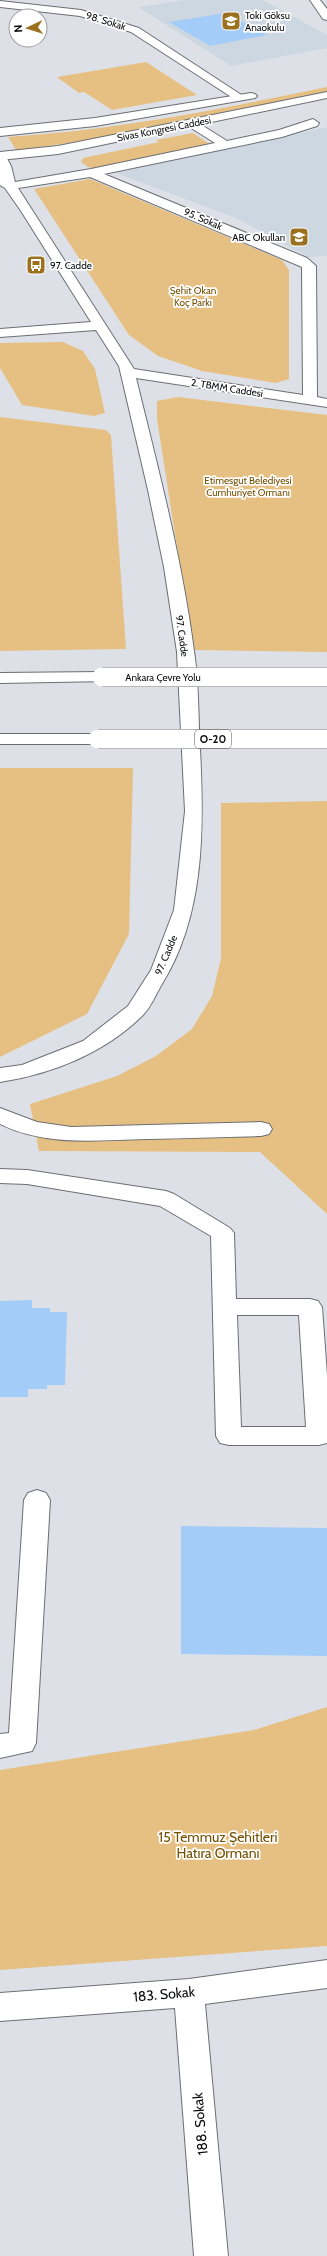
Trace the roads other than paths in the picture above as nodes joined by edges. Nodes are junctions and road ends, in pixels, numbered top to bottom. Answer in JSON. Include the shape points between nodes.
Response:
{"nodes":[{"id":1,"x":315,"y":0,"type":"edge"},
{"id":2,"x":96,"y":3,"type":"dead end"},
{"id":3,"x":0,"y":4,"type":"edge"},
{"id":4,"x":81,"y":13,"type":"junction"},
{"id":5,"x":327,"y":17,"type":"edge"},
{"id":6,"x":262,"y":94,"type":"dead end"},
{"id":7,"x":327,"y":95,"type":"edge"},
{"id":8,"x":240,"y":98,"type":"junction"},
{"id":9,"x":192,"y":123,"type":"junction"},
{"id":10,"x":313,"y":123,"type":"dead end"},
{"id":11,"x":0,"y":132,"type":"edge"},
{"id":12,"x":0,"y":138,"type":"edge"},
{"id":13,"x":225,"y":145,"type":"junction"},
{"id":14,"x":0,"y":156,"type":"edge"},
{"id":15,"x":91,"y":173,"type":"junction"},
{"id":16,"x":6,"y":183,"type":"edge"},
{"id":17,"x":100,"y":326,"type":"junction"},
{"id":18,"x":0,"y":333,"type":"edge"},
{"id":19,"x":127,"y":372,"type":"junction"},
{"id":20,"x":310,"y":401,"type":"junction"},
{"id":21,"x":327,"y":403,"type":"edge"},
{"id":22,"x":327,"y":677,"type":"edge"},
{"id":23,"x":0,"y":678,"type":"edge"},
{"id":24,"x":0,"y":739,"type":"edge"},
{"id":25,"x":327,"y":739,"type":"edge"},
{"id":26,"x":0,"y":1075,"type":"edge"},
{"id":27,"x":0,"y":1115,"type":"edge"},
{"id":28,"x":261,"y":1129,"type":"dead end"},
{"id":29,"x":0,"y":1176,"type":"edge"},
{"id":30,"x":224,"y":1307,"type":"junction"},
{"id":31,"x":36,"y":1500,"type":"dead end"},
{"id":32,"x":0,"y":1746,"type":"edge"},
{"id":33,"x":327,"y":1974,"type":"edge"},
{"id":34,"x":189,"y":1993,"type":"junction"},
{"id":35,"x":0,"y":2007,"type":"edge"},
{"id":36,"x":211,"y":2256,"type":"edge"}],
"edges":[{"from":1,"to":5,"type":"main road"},
{"from":2,"to":4,"type":"main road"},
{"from":3,"to":4,"type":"main road","name":"98. Sokak"},
{"from":4,"to":8,"type":"main road","name":"98. Sokak","via":[[135,30]]},
{"from":6,"to":8,"type":"main road","name":"Sivas Kongresi Caddesi"},
{"from":7,"to":9,"type":"main road","name":"Sivas Kongresi Caddesi"},
{"from":8,"to":11,"type":"main road","name":"Sivas Kongresi Caddesi","via":[[85,124]]},
{"from":9,"to":13,"type":"main road"},
{"from":9,"to":14,"type":"main road","name":"Sivas Kongresi Caddesi","via":[[58,150]]},
{"from":10,"to":13,"type":"main road","via":[[282,133]]},
{"from":12,"to":14,"type":"main road","via":[[7,148]]},
{"from":13,"to":15,"type":"main road"},
{"from":14,"to":16,"type":"main road","name":"97. Cadde","via":[[5,166]]},
{"from":15,"to":16,"type":"main road"},
{"from":15,"to":20,"type":"main road","name":"95. Sokak","via":[[318,268]]},
{"from":16,"to":17,"type":"main road","name":"97. Cadde","via":[[28,210]]},
{"from":17,"to":18,"type":"main road"},
{"from":17,"to":19,"type":"main road","name":"97. Cadde","via":[[126,366]]},
{"from":19,"to":20,"type":"main road","name":"2. TBMM Caddesi"},
{"from":19,"to":26,"type":"main road","name":"97. Cadde","via":[[156,490],[186,652],[194,811],[184,910],[161,970],[136,1010],[90,1046],[26,1072]]},
{"from":20,"to":21,"type":"main road","name":"2. TBMM Caddesi"},
{"from":22,"to":23,"type":"main road","name":"Ankara Çevre Yolu","bridge":true},
{"from":24,"to":25,"type":"main road","number":"O-20","bridge":true},
{"from":27,"to":28,"type":"main road","via":[[14,1123],[37,1129],[88,1134]]},
{"from":29,"to":30,"type":"main road","via":[[27,1177],[166,1199],[222,1233]]},
{"from":30,"to":30,"type":"main road","via":[[229,1436],[319,1436],[310,1307]]},
{"from":31,"to":32,"type":"main road","via":[[22,1743]]},
{"from":33,"to":34,"type":"main road","name":"183. Sokak"},
{"from":34,"to":35,"type":"main road","name":"183. Sokak"},
{"from":34,"to":36,"type":"main road","name":"188. Sokak"}]}
